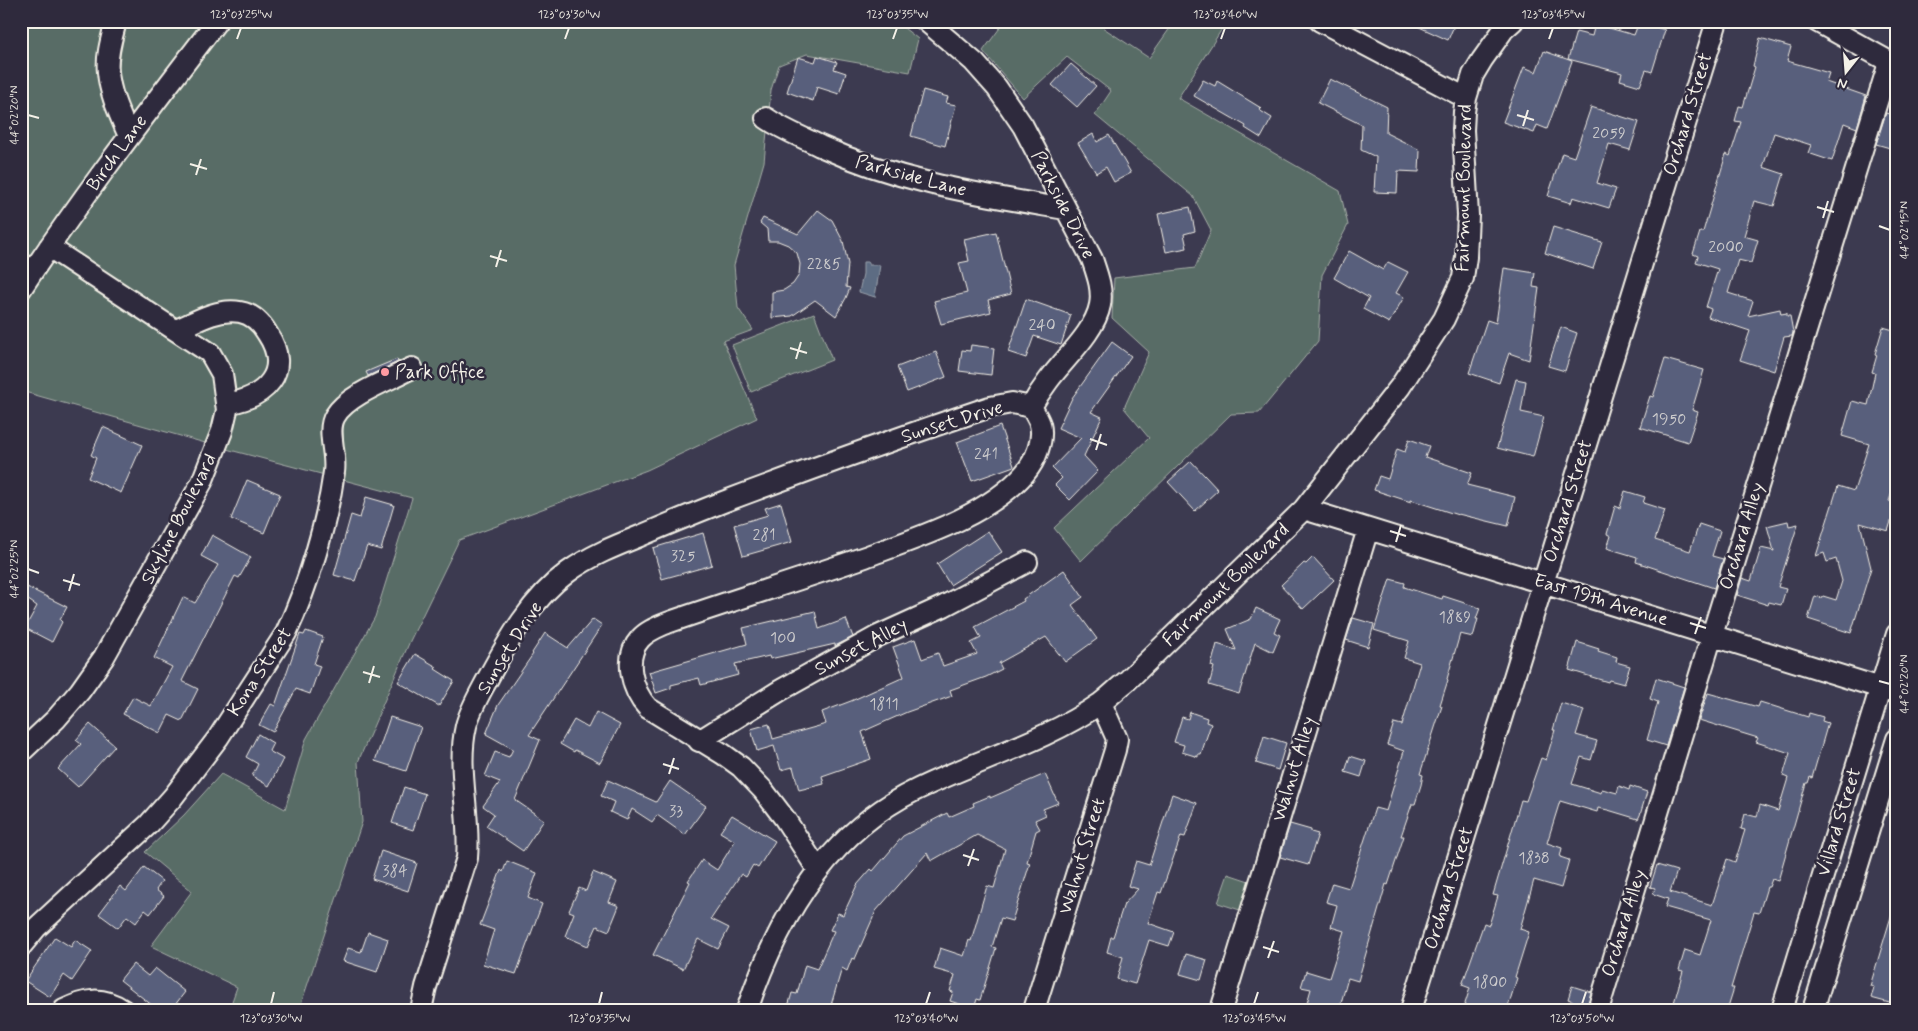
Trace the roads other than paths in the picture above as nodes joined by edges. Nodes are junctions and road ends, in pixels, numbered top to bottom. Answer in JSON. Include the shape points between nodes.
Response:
{"nodes":[{"id":1,"x":116,"y":21,"type":"edge"},
{"id":2,"x":217,"y":21,"type":"edge"},
{"id":3,"x":926,"y":21,"type":"edge"},
{"id":4,"x":1320,"y":21,"type":"edge"},
{"id":5,"x":1717,"y":21,"type":"edge"},
{"id":6,"x":1816,"y":21,"type":"edge"},
{"id":7,"x":1504,"y":24,"type":"edge"},
{"id":8,"x":1893,"y":65,"type":"edge"},
{"id":9,"x":1466,"y":98,"type":"junction"},
{"id":10,"x":766,"y":118,"type":"dead end"},
{"id":11,"x":129,"y":136,"type":"junction"},
{"id":12,"x":1065,"y":210,"type":"junction"},
{"id":13,"x":48,"y":247,"type":"junction"},
{"id":14,"x":21,"y":289,"type":"edge"},
{"id":15,"x":178,"y":330,"type":"junction"},
{"id":16,"x":412,"y":368,"type":"dead end"},
{"id":17,"x":226,"y":404,"type":"junction"},
{"id":18,"x":1031,"y":407,"type":"junction"},
{"id":19,"x":1304,"y":509,"type":"junction"},
{"id":20,"x":1368,"y":529,"type":"junction"},
{"id":21,"x":1027,"y":562,"type":"dead end"},
{"id":22,"x":1543,"y":583,"type":"junction"},
{"id":23,"x":1712,"y":634,"type":"junction"},
{"id":24,"x":1897,"y":634,"type":"edge"},
{"id":25,"x":1888,"y":691,"type":"edge"},
{"id":26,"x":1101,"y":703,"type":"junction"},
{"id":27,"x":1897,"y":739,"type":"edge"},
{"id":28,"x":699,"y":741,"type":"junction"},
{"id":29,"x":21,"y":752,"type":"edge"},
{"id":30,"x":818,"y":870,"type":"junction"},
{"id":31,"x":21,"y":946,"type":"edge"},
{"id":32,"x":64,"y":1010,"type":"edge"},
{"id":33,"x":123,"y":1010,"type":"edge"},
{"id":34,"x":421,"y":1010,"type":"edge"},
{"id":35,"x":747,"y":1010,"type":"edge"},
{"id":36,"x":1034,"y":1010,"type":"edge"},
{"id":37,"x":1221,"y":1010,"type":"edge"},
{"id":38,"x":1412,"y":1010,"type":"edge"},
{"id":39,"x":1598,"y":1010,"type":"edge"},
{"id":40,"x":1782,"y":1010,"type":"edge"},
{"id":41,"x":1813,"y":1010,"type":"edge"}],
"edges":[{"from":1,"to":11,"type":"street","via":[[107,70],[113,100]]},
{"from":2,"to":11,"type":"street","name":"Birch Lane"},
{"from":3,"to":12,"type":"street","name":"Parkside Drive","via":[[974,62],[997,88],[1023,126]]},
{"from":4,"to":9,"type":"street"},
{"from":5,"to":22,"type":"street","name":"Orchard Street"},
{"from":6,"to":8,"type":"street"},
{"from":7,"to":9,"type":"street","name":"Fairmount Boulevard","via":[[1473,75]]},
{"from":8,"to":23,"type":"street","name":"Orchard Alley"},
{"from":9,"to":19,"type":"street","name":"Fairmount Boulevard","via":[[1464,130],[1468,216],[1461,284],[1426,349]]},
{"from":10,"to":12,"type":"street","name":"Parkside Lane","via":[[854,162],[901,177],[942,188]]},
{"from":11,"to":13,"type":"street","name":"Birch Lane"},
{"from":12,"to":18,"type":"street","name":"Parkside Drive","via":[[1099,277],[1100,304],[1086,333]]},
{"from":13,"to":14,"type":"street","name":"Birch Lane"},
{"from":13,"to":15,"type":"street","name":"Skyline Boulevard"},
{"from":15,"to":17,"type":"street","name":"Skyline Boulevard","via":[[210,353],[222,374]]},
{"from":15,"to":17,"type":"street","via":[[224,312],[240,312],[254,318],[269,335],[277,353],[278,367],[272,380],[256,395],[242,402]]},
{"from":16,"to":31,"type":"street","name":"Kona Street","via":[[360,393],[334,416],[331,435],[336,461],[332,484],[314,559],[294,617],[218,738],[149,824],[36,928]]},
{"from":17,"to":29,"type":"street","name":"Skyline Boulevard","via":[[222,431],[202,482],[104,657],[56,719]]},
{"from":18,"to":28,"type":"street","name":"Sunset Drive","via":[[1042,436],[1037,454],[1026,473],[982,508],[919,538],[667,623],[641,638],[636,645],[631,670],[633,686],[640,700]]},
{"from":18,"to":34,"type":"street","name":"Sunset Drive","via":[[1012,403],[990,407],[694,513],[589,559],[567,573],[542,596],[491,672],[467,725],[463,744],[468,841],[465,866]]},
{"from":19,"to":20,"type":"street","name":"East 19th Avenue"},
{"from":19,"to":26,"type":"street","name":"Fairmount Boulevard"},
{"from":20,"to":22,"type":"street","name":"East 19th Avenue"},
{"from":20,"to":37,"type":"street","name":"Walnut Alley"},
{"from":21,"to":28,"type":"street","name":"Sunset Alley","via":[[878,636]]},
{"from":22,"to":23,"type":"street","name":"East 19th Avenue"},
{"from":22,"to":38,"type":"street","name":"Orchard Street"},
{"from":23,"to":25,"type":"street","name":"East 19th Avenue"},
{"from":23,"to":39,"type":"street","name":"Orchard Alley"},
{"from":24,"to":25,"type":"street","name":"Villard Street"},
{"from":25,"to":40,"type":"street","name":"Villard Street"},
{"from":26,"to":30,"type":"street","name":"Fairmount Boulevard","via":[[1038,738],[915,790],[892,803],[850,834]]},
{"from":26,"to":36,"type":"street","name":"Walnut Street","via":[[1117,739],[1115,750]]},
{"from":27,"to":41,"type":"street","name":"Villard Street"},
{"from":28,"to":30,"type":"street","name":"Sunset Drive","via":[[723,754],[763,790]]},
{"from":30,"to":35,"type":"street","name":"Fairmount Boulevard","via":[[780,929]]},
{"from":32,"to":33,"type":"street","via":[[79,1002],[92,1001],[107,1001]]}]}
